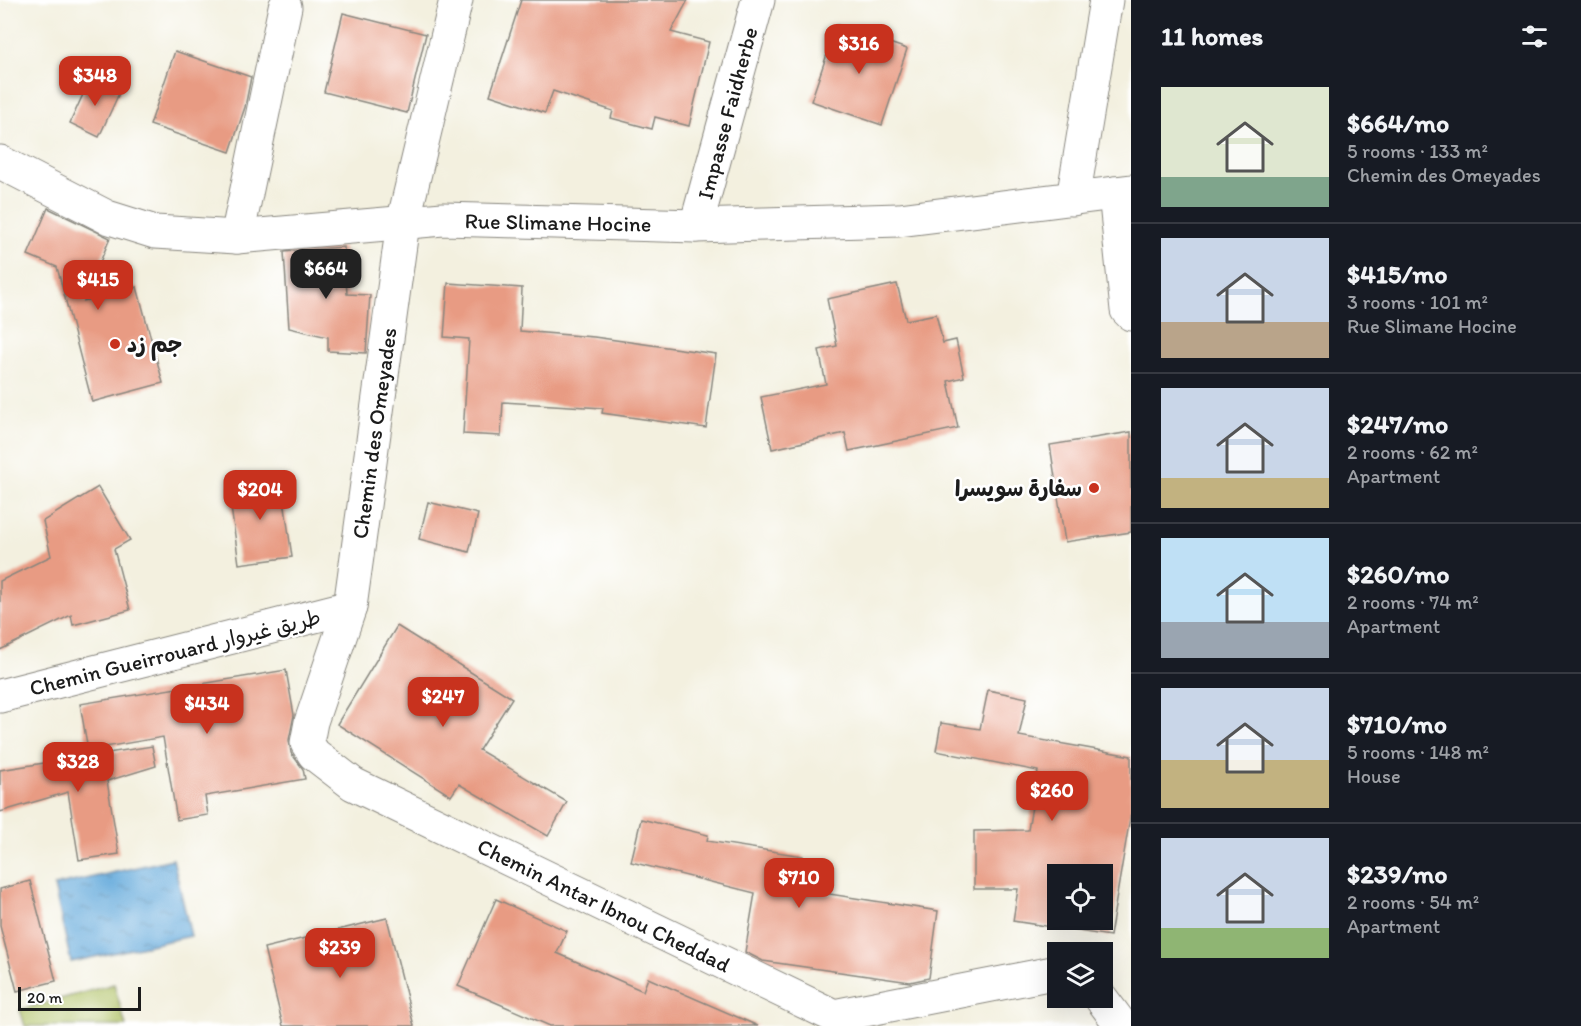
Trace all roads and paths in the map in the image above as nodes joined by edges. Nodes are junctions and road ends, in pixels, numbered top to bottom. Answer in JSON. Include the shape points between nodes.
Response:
{"nodes":[{"id":1,"x":456,"y":0,"type":"edge"},
{"id":2,"x":758,"y":0,"type":"edge"},
{"id":3,"x":1106,"y":0,"type":"edge"},
{"id":4,"x":285,"y":7,"type":"dead end"},
{"id":5,"x":0,"y":162,"type":"edge"},
{"id":6,"x":1123,"y":192,"type":"edge"},
{"id":7,"x":1073,"y":199,"type":"junction"},
{"id":8,"x":403,"y":223,"type":"junction"},
{"id":9,"x":696,"y":226,"type":"junction"},
{"id":10,"x":237,"y":237,"type":"junction"},
{"id":11,"x":1131,"y":314,"type":"edge"},
{"id":12,"x":350,"y":607,"type":"junction"},
{"id":13,"x":0,"y":696,"type":"edge"},
{"id":14,"x":1047,"y":974,"type":"edge"},
{"id":15,"x":1108,"y":1008,"type":"edge"},
{"id":16,"x":1122,"y":1026,"type":"edge"}],
"edges":[{"from":1,"to":8,"type":"street","name":"Chemin des Omeyades"},
{"from":2,"to":9,"type":"street","name":"Impasse Faidherbe"},
{"from":3,"to":7,"type":"street"},
{"from":4,"to":10,"type":"street"},
{"from":5,"to":10,"type":"street","name":"Rue Slimane Hocine","via":[[107,217],[155,232]]},
{"from":6,"to":7,"type":"street","name":"Rue Slimane Hocine"},
{"from":6,"to":11,"type":"street","via":[[1127,310]]},
{"from":7,"to":9,"type":"street","name":"Rue Slimane Hocine","via":[[899,220]]},
{"from":8,"to":9,"type":"street","name":"Rue Slimane Hocine","via":[[443,219]]},
{"from":8,"to":10,"type":"street","name":"Rue Slimane Hocine"},
{"from":8,"to":12,"type":"street","name":"Chemin des Omeyades"},
{"from":12,"to":13,"type":"street","name":"Chemin Gueirrouard طريق غيروار"},
{"from":12,"to":14,"type":"street","name":"Chemin Antar Ibnou Cheddad","via":[[311,722],[308,743],[314,754],[353,784],[834,1016]]},
{"from":15,"to":16,"type":"street"}]}
